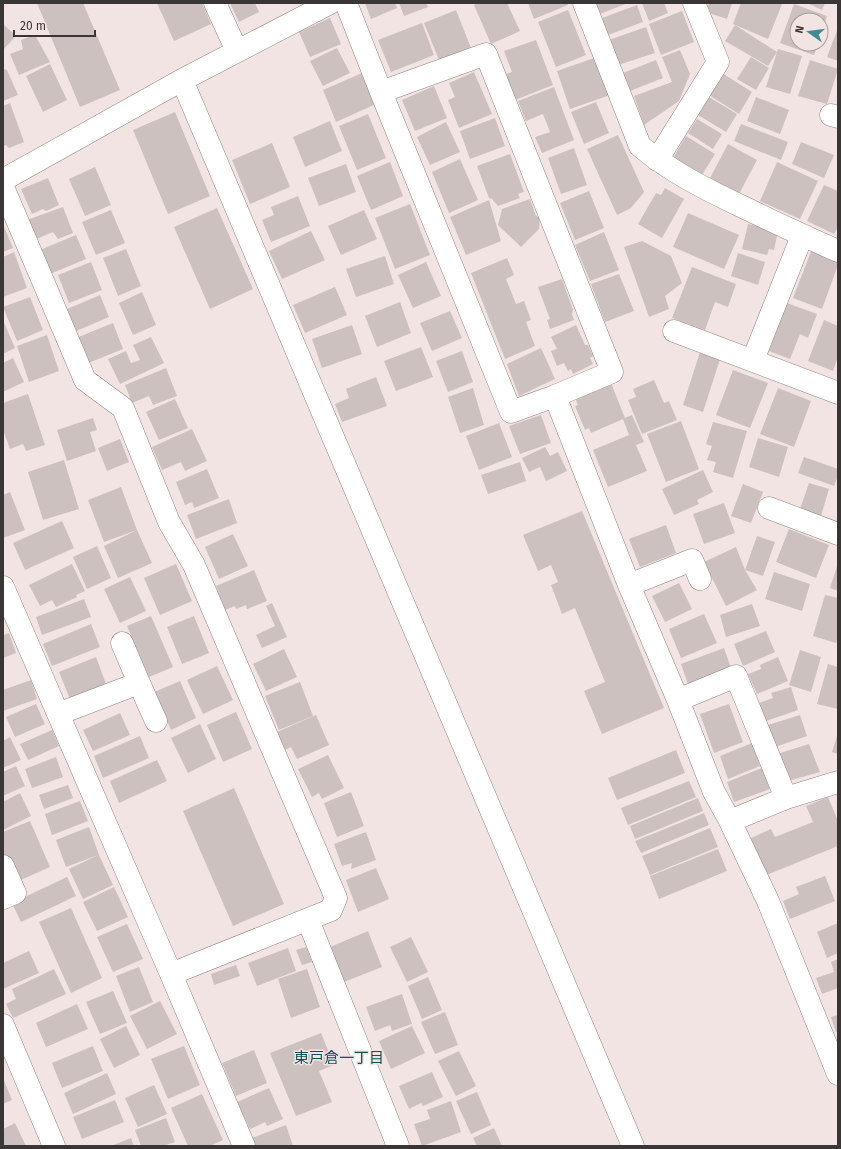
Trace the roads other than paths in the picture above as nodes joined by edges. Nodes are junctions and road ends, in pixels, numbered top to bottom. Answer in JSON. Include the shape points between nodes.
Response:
{"nodes":[{"id":1,"x":215,"y":3,"type":"edge"},
{"id":2,"x":330,"y":3,"type":"edge"},
{"id":3,"x":346,"y":3,"type":"edge"},
{"id":4,"x":584,"y":3,"type":"edge"},
{"id":5,"x":694,"y":3,"type":"edge"},
{"id":6,"x":238,"y":51,"type":"junction"},
{"id":7,"x":182,"y":80,"type":"junction"},
{"id":8,"x":381,"y":92,"type":"junction"},
{"id":9,"x":657,"y":160,"type":"junction"},
{"id":10,"x":3,"y":180,"type":"edge"},
{"id":11,"x":3,"y":187,"type":"edge"},
{"id":12,"x":802,"y":236,"type":"junction"},
{"id":13,"x":838,"y":251,"type":"edge"},
{"id":14,"x":674,"y":331,"type":"dead end"},
{"id":15,"x":753,"y":360,"type":"junction"},
{"id":16,"x":838,"y":393,"type":"edge"},
{"id":17,"x":555,"y":396,"type":"junction"},
{"id":18,"x":769,"y":508,"type":"dead end"},
{"id":19,"x":838,"y":534,"type":"edge"},
{"id":20,"x":700,"y":579,"type":"dead end"},
{"id":21,"x":629,"y":585,"type":"junction"},
{"id":22,"x":3,"y":587,"type":"edge"},
{"id":23,"x":122,"y":643,"type":"dead end"},
{"id":24,"x":139,"y":683,"type":"junction"},
{"id":25,"x":678,"y":700,"type":"junction"},
{"id":26,"x":58,"y":714,"type":"junction"},
{"id":27,"x":156,"y":722,"type":"dead end"},
{"id":28,"x":838,"y":782,"type":"edge"},
{"id":29,"x":786,"y":798,"type":"junction"},
{"id":30,"x":730,"y":821,"type":"junction"},
{"id":31,"x":3,"y":866,"type":"edge"},
{"id":32,"x":3,"y":898,"type":"edge"},
{"id":33,"x":308,"y":920,"type":"junction"},
{"id":34,"x":171,"y":974,"type":"junction"},
{"id":35,"x":3,"y":1025,"type":"edge"},
{"id":36,"x":838,"y":1074,"type":"edge"},
{"id":37,"x":54,"y":1146,"type":"edge"},
{"id":38,"x":244,"y":1146,"type":"edge"},
{"id":39,"x":398,"y":1146,"type":"edge"},
{"id":40,"x":633,"y":1146,"type":"edge"}],
"edges":[{"from":1,"to":6,"type":"street"},
{"from":2,"to":6,"type":"street"},
{"from":3,"to":8,"type":"street"},
{"from":4,"to":9,"type":"street","via":[[640,146]]},
{"from":5,"to":9,"type":"street","via":[[718,62]]},
{"from":6,"to":7,"type":"street"},
{"from":7,"to":10,"type":"street"},
{"from":7,"to":40,"type":"street"},
{"from":8,"to":17,"type":"street","via":[[512,412]]},
{"from":8,"to":17,"type":"street","via":[[486,54],[612,372]]},
{"from":9,"to":12,"type":"street","via":[[701,187]]},
{"from":11,"to":33,"type":"street","via":[[85,380],[123,408],[169,522],[194,565],[336,898],[331,910]]},
{"from":12,"to":13,"type":"street"},
{"from":12,"to":15,"type":"street"},
{"from":14,"to":15,"type":"street"},
{"from":15,"to":16,"type":"street"},
{"from":17,"to":21,"type":"street"},
{"from":18,"to":19,"type":"street"},
{"from":20,"to":21,"type":"street","via":[[692,560]]},
{"from":21,"to":25,"type":"street"},
{"from":22,"to":26,"type":"street"},
{"from":23,"to":24,"type":"street"},
{"from":24,"to":26,"type":"street"},
{"from":24,"to":27,"type":"street"},
{"from":25,"to":29,"type":"street","via":[[736,676]]},
{"from":25,"to":30,"type":"street","via":[[714,792]]},
{"from":26,"to":34,"type":"street"},
{"from":28,"to":29,"type":"street"},
{"from":29,"to":30,"type":"street"},
{"from":30,"to":36,"type":"street","via":[[768,901]]},
{"from":31,"to":32,"type":"street","via":[[15,893]]},
{"from":33,"to":34,"type":"street"},
{"from":33,"to":39,"type":"street"},
{"from":34,"to":38,"type":"street"},
{"from":35,"to":37,"type":"street"}]}
